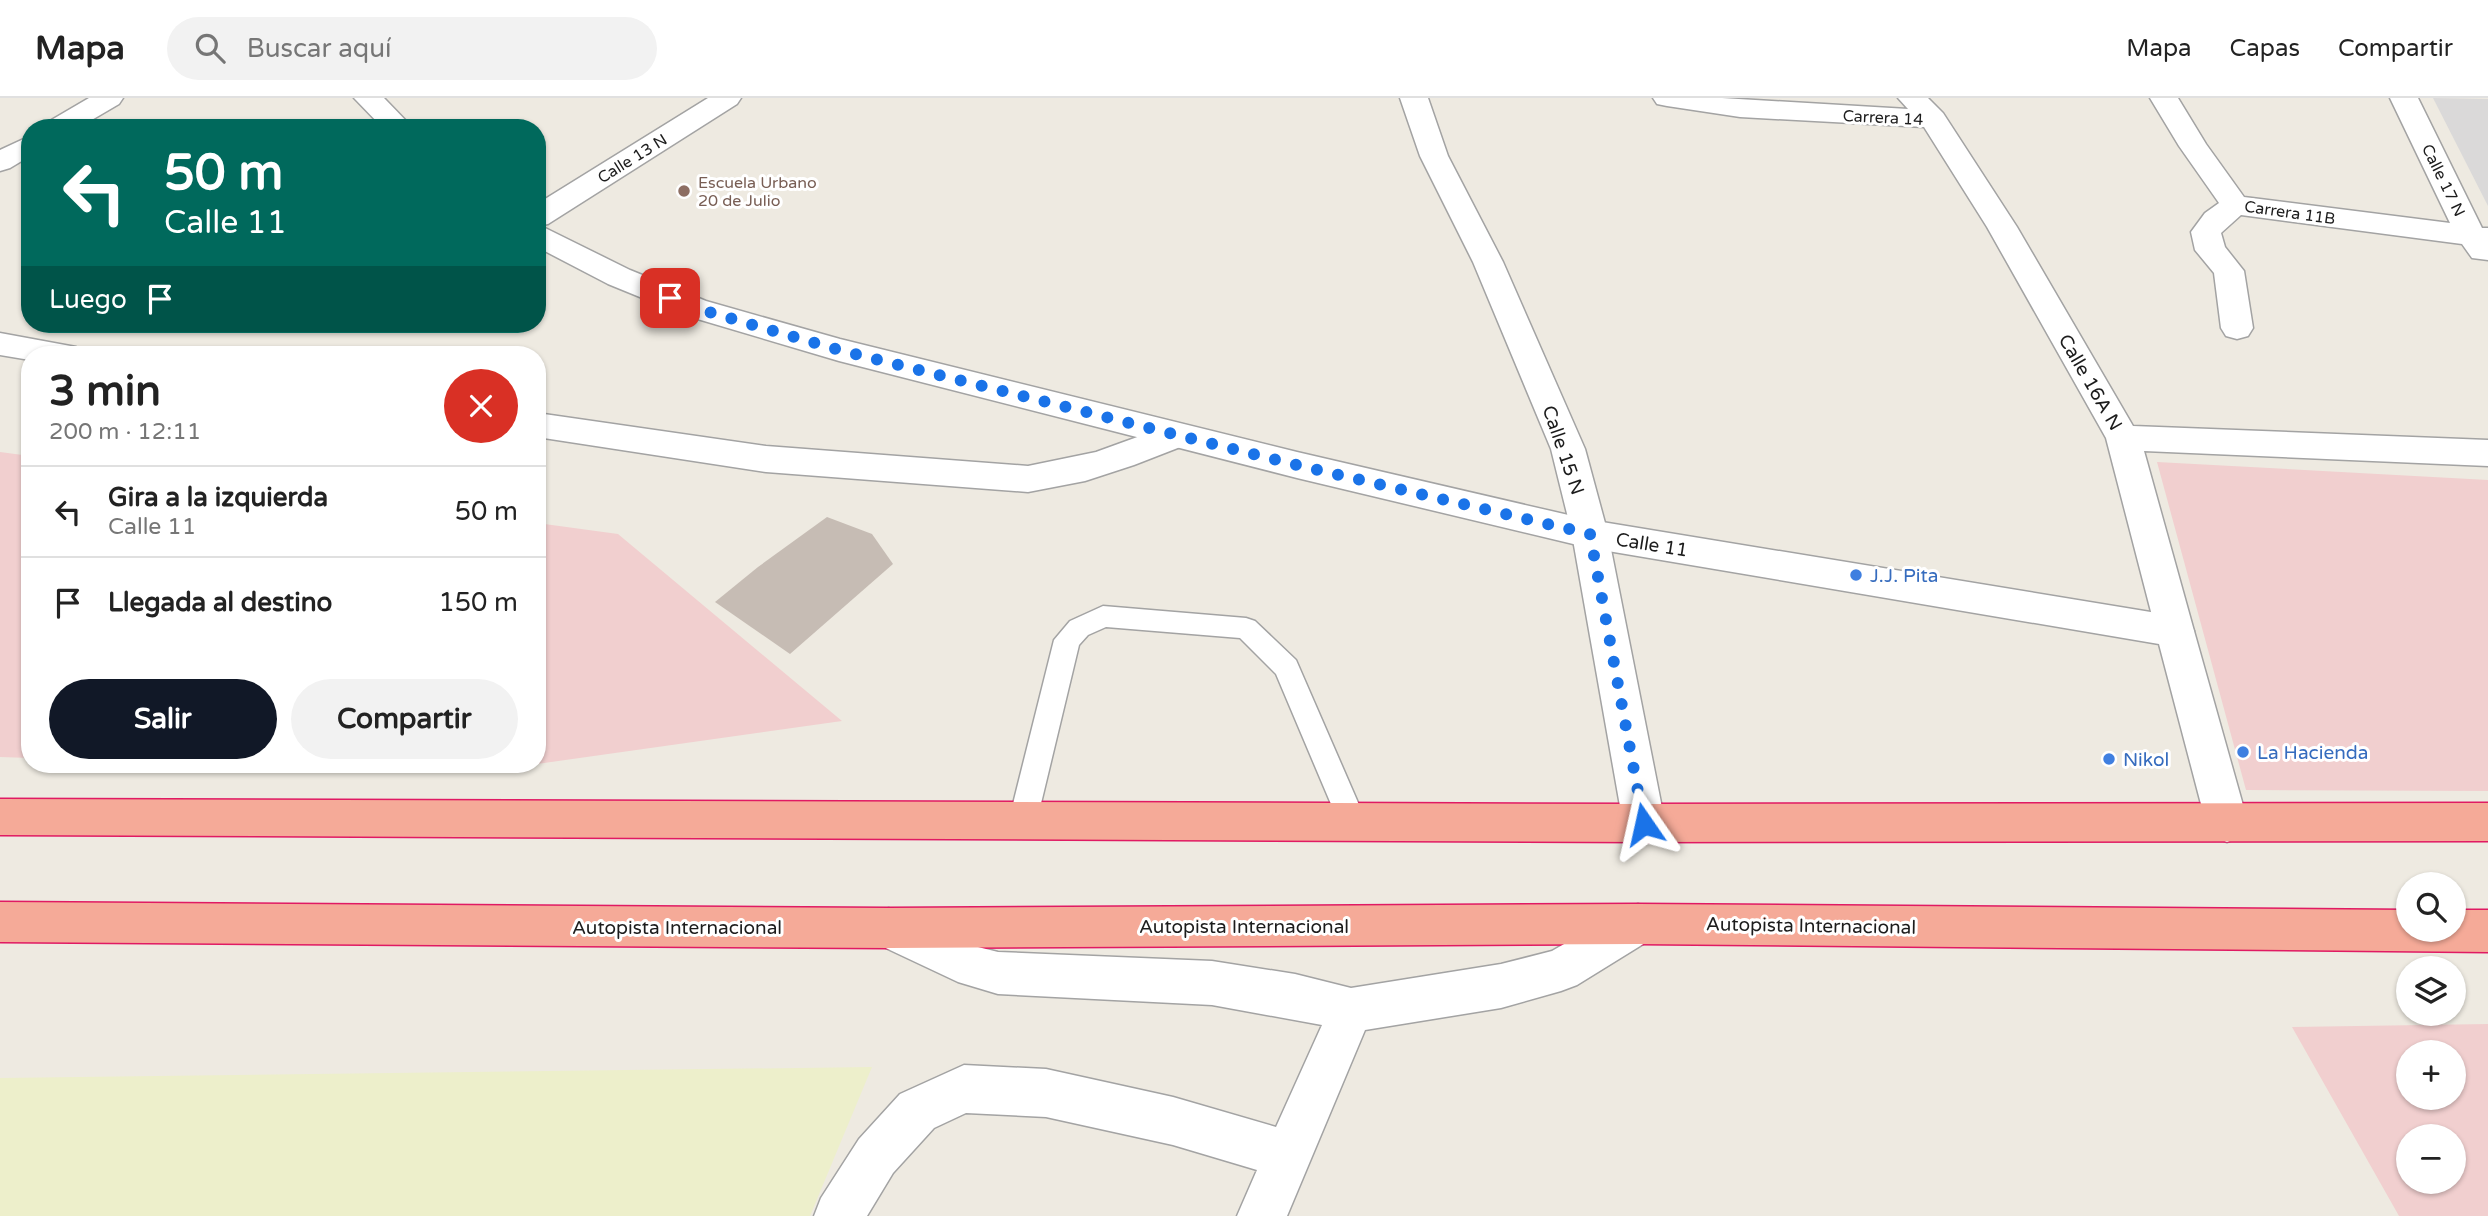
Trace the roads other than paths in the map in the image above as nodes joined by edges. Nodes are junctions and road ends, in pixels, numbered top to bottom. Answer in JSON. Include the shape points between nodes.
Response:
{"nodes":[{"id":1,"x":109,"y":98,"type":"edge"},
{"id":2,"x":368,"y":98,"type":"edge"},
{"id":3,"x":727,"y":98,"type":"edge"},
{"id":4,"x":1414,"y":98,"type":"edge"},
{"id":5,"x":1667,"y":98,"type":"edge"},
{"id":6,"x":2164,"y":98,"type":"edge"},
{"id":7,"x":2404,"y":98,"type":"edge"},
{"id":8,"x":1923,"y":109,"type":"edge"},
{"id":9,"x":73,"y":119,"type":"edge"},
{"id":10,"x":390,"y":119,"type":"edge"},
{"id":11,"x":21,"y":150,"type":"edge"},
{"id":12,"x":0,"y":162,"type":"edge"},
{"id":13,"x":2235,"y":205,"type":"junction"},
{"id":14,"x":546,"y":211,"type":"edge"},
{"id":15,"x":546,"y":238,"type":"edge"},
{"id":16,"x":2483,"y":244,"type":"edge"},
{"id":17,"x":2237,"y":328,"type":"dead end"},
{"id":18,"x":0,"y":344,"type":"edge"},
{"id":19,"x":21,"y":348,"type":"edge"},
{"id":20,"x":546,"y":426,"type":"edge"},
{"id":21,"x":1176,"y":435,"type":"junction"},
{"id":22,"x":2123,"y":438,"type":"junction"},
{"id":23,"x":2488,"y":453,"type":"edge"},
{"id":24,"x":1590,"y":534,"type":"junction"},
{"id":25,"x":2175,"y":631,"type":"junction"},
{"id":26,"x":0,"y":817,"type":"edge"},
{"id":27,"x":1023,"y":820,"type":"junction"},
{"id":28,"x":1352,"y":821,"type":"junction"},
{"id":29,"x":2488,"y":822,"type":"edge"},
{"id":30,"x":2227,"y":823,"type":"junction"},
{"id":31,"x":1644,"y":824,"type":"junction"},
{"id":32,"x":0,"y":922,"type":"edge"},
{"id":33,"x":1639,"y":924,"type":"junction"},
{"id":34,"x":889,"y":929,"type":"junction"},
{"id":35,"x":2488,"y":931,"type":"edge"},
{"id":36,"x":1351,"y":1010,"type":"junction"},
{"id":37,"x":1288,"y":1155,"type":"junction"},
{"id":38,"x":839,"y":1216,"type":"edge"},
{"id":39,"x":1262,"y":1216,"type":"edge"}],
"edges":[{"from":1,"to":9,"type":"street"},
{"from":2,"to":10,"type":"street"},
{"from":3,"to":14,"type":"street","name":"Calle 13 N"},
{"from":4,"to":24,"type":"street","name":"Calle 15 N","via":[[1434,156],[1488,262],[1568,449]]},
{"from":5,"to":8,"type":"street","name":"Carrera 14","via":[[1740,108]]},
{"from":6,"to":13,"type":"street"},
{"from":7,"to":16,"type":"street","name":"Calle 17 N"},
{"from":8,"to":22,"type":"street","name":"Calle 16A N","via":[[2002,227]]},
{"from":11,"to":12,"type":"street"},
{"from":13,"to":16,"type":"street","name":"Carrera 11B"},
{"from":13,"to":17,"type":"street","name":"Carrera 11B","via":[[2206,232],[2210,250],[2229,271]]},
{"from":15,"to":21,"type":"street","name":"Calle 11","via":[[619,278],[695,308],[839,350]]},
{"from":18,"to":19,"type":"street"},
{"from":20,"to":21,"type":"street","via":[[766,459],[1028,479],[1061,475]]},
{"from":21,"to":24,"type":"street","name":"Calle 11"},
{"from":22,"to":23,"type":"street"},
{"from":22,"to":25,"type":"street","name":"Calle 16A N"},
{"from":24,"to":25,"type":"street","name":"Calle 11"},
{"from":24,"to":31,"type":"street","name":"Calle 15 N"},
{"from":25,"to":30,"type":"street","name":"Calle 16A N"},
{"from":26,"to":27,"type":"highway"},
{"from":27,"to":28,"type":"highway"},
{"from":27,"to":28,"type":"lane","via":[[1067,640],[1103,616],[1246,628],[1287,668]]},
{"from":28,"to":31,"type":"highway"},
{"from":29,"to":30,"type":"highway"},
{"from":30,"to":31,"type":"highway"},
{"from":32,"to":34,"type":"highway","name":"Autopista Internacional"},
{"from":33,"to":34,"type":"highway","name":"Autopista Internacional"},
{"from":33,"to":35,"type":"highway","name":"Autopista Internacional"},
{"from":33,"to":36,"type":"street","via":[[1561,970],[1501,986]]},
{"from":34,"to":36,"type":"street","via":[[998,974],[1212,983]]},
{"from":36,"to":37,"type":"street"},
{"from":37,"to":38,"type":"street","via":[[1174,1121],[1046,1093],[964,1089],[917,1111],[876,1156]]},
{"from":37,"to":39,"type":"street"}]}
